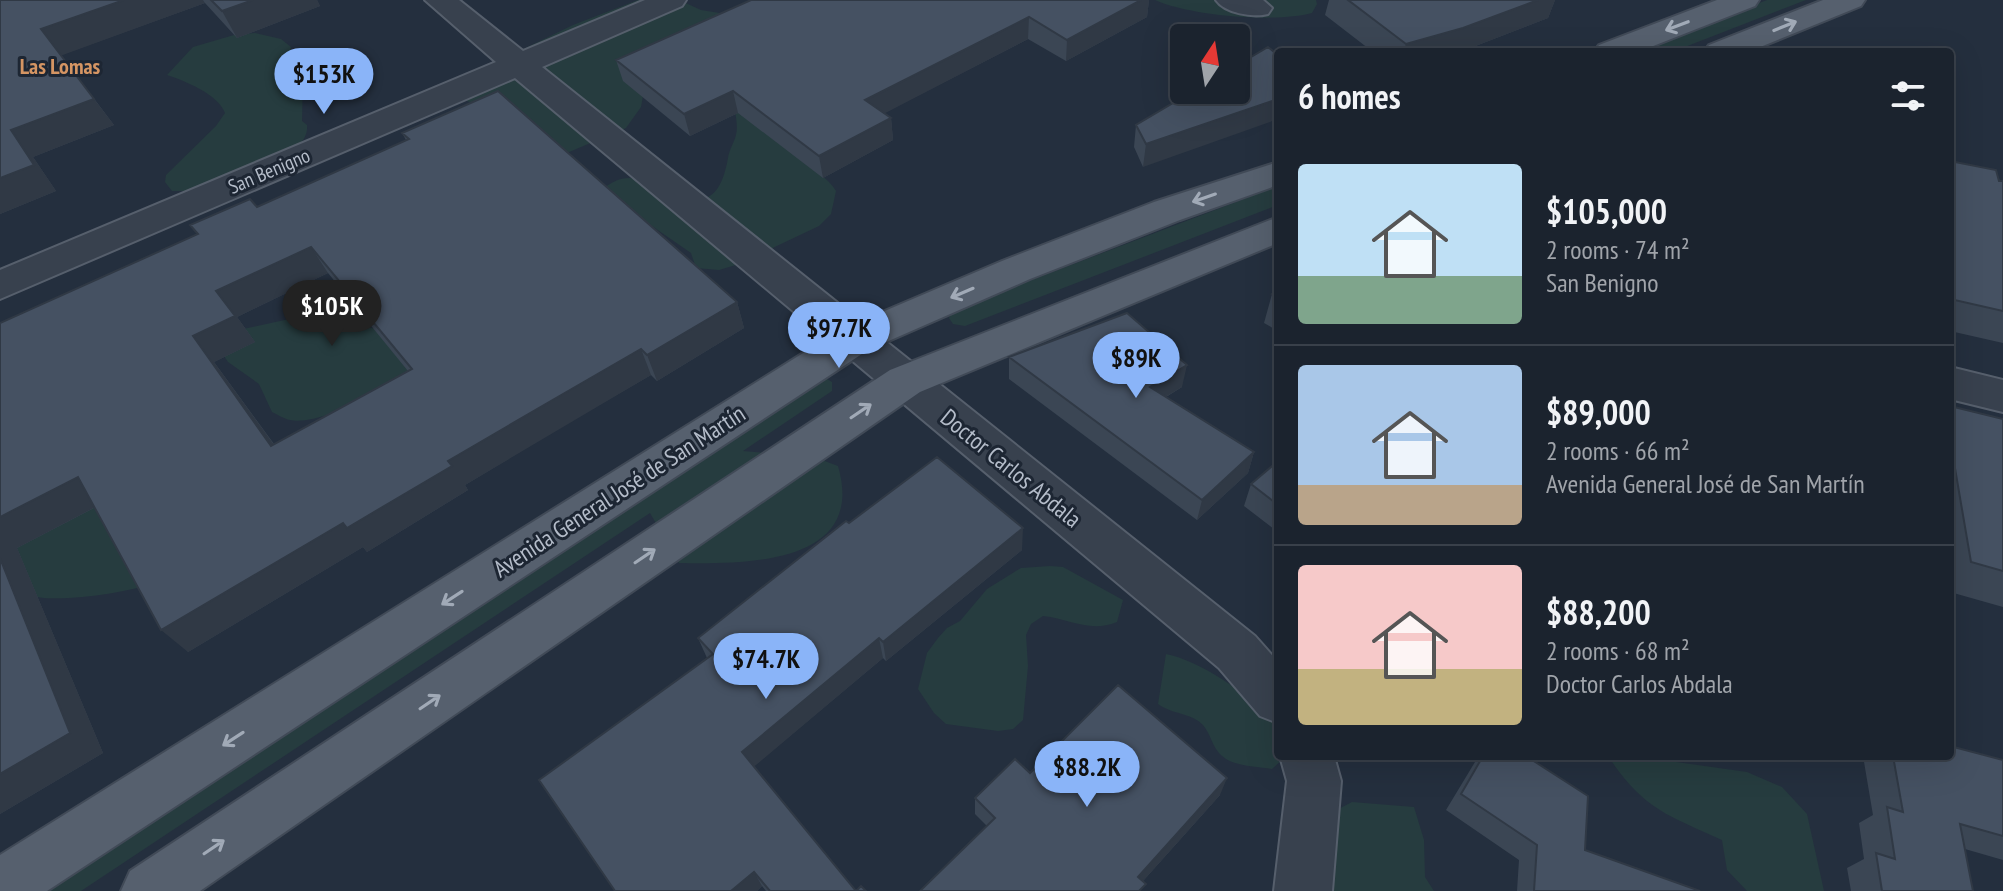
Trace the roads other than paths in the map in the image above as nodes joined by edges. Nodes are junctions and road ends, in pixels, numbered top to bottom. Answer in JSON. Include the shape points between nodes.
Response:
{"nodes":[{"id":1,"x":440,"y":0,"type":"edge"},
{"id":2,"x":671,"y":0,"type":"edge"},
{"id":3,"x":1744,"y":0,"type":"edge"},
{"id":4,"x":1850,"y":0,"type":"edge"},
{"id":5,"x":1620,"y":48,"type":"edge"},
{"id":6,"x":1730,"y":48,"type":"edge"},
{"id":7,"x":518,"y":66,"type":"junction"},
{"id":8,"x":1274,"y":174,"type":"edge"},
{"id":9,"x":1274,"y":231,"type":"edge"},
{"id":10,"x":0,"y":285,"type":"edge"},
{"id":11,"x":854,"y":340,"type":"junction"},
{"id":12,"x":905,"y":381,"type":"junction"},
{"id":13,"x":1954,"y":384,"type":"edge"},
{"id":14,"x":2003,"y":396,"type":"edge"},
{"id":15,"x":1274,"y":694,"type":"edge"},
{"id":16,"x":1308,"y":760,"type":"edge"},
{"id":17,"x":0,"y":888,"type":"edge"},
{"id":18,"x":150,"y":891,"type":"edge"},
{"id":19,"x":1303,"y":891,"type":"edge"}],
"edges":[{"from":1,"to":7,"type":"street","name":"Doctor Carlos Abdala"},
{"from":2,"to":7,"type":"street","name":"San Benigno"},
{"from":3,"to":5,"type":"main road","one_way":true},
{"from":6,"to":4,"type":"main road","one_way":true},
{"from":7,"to":10,"type":"street","name":"San Benigno"},
{"from":7,"to":11,"type":"street","name":"Doctor Carlos Abdala"},
{"from":8,"to":11,"type":"main road","name":"Avenida General José de San Martín","one_way":true,"via":[[1016,270]]},
{"from":9,"to":12,"type":"main road"},
{"from":11,"to":12,"type":"street","name":"Doctor Carlos Abdala"},
{"from":11,"to":17,"type":"main road","name":"Avenida General José de San Martín","one_way":true},
{"from":12,"to":15,"type":"street","name":"Doctor Carlos Abdala","via":[[1237,652]]},
{"from":18,"to":12,"type":"main road","one_way":true},
{"from":13,"to":14,"type":"street"},
{"from":16,"to":19,"type":"street","via":[[1314,781]]}]}
